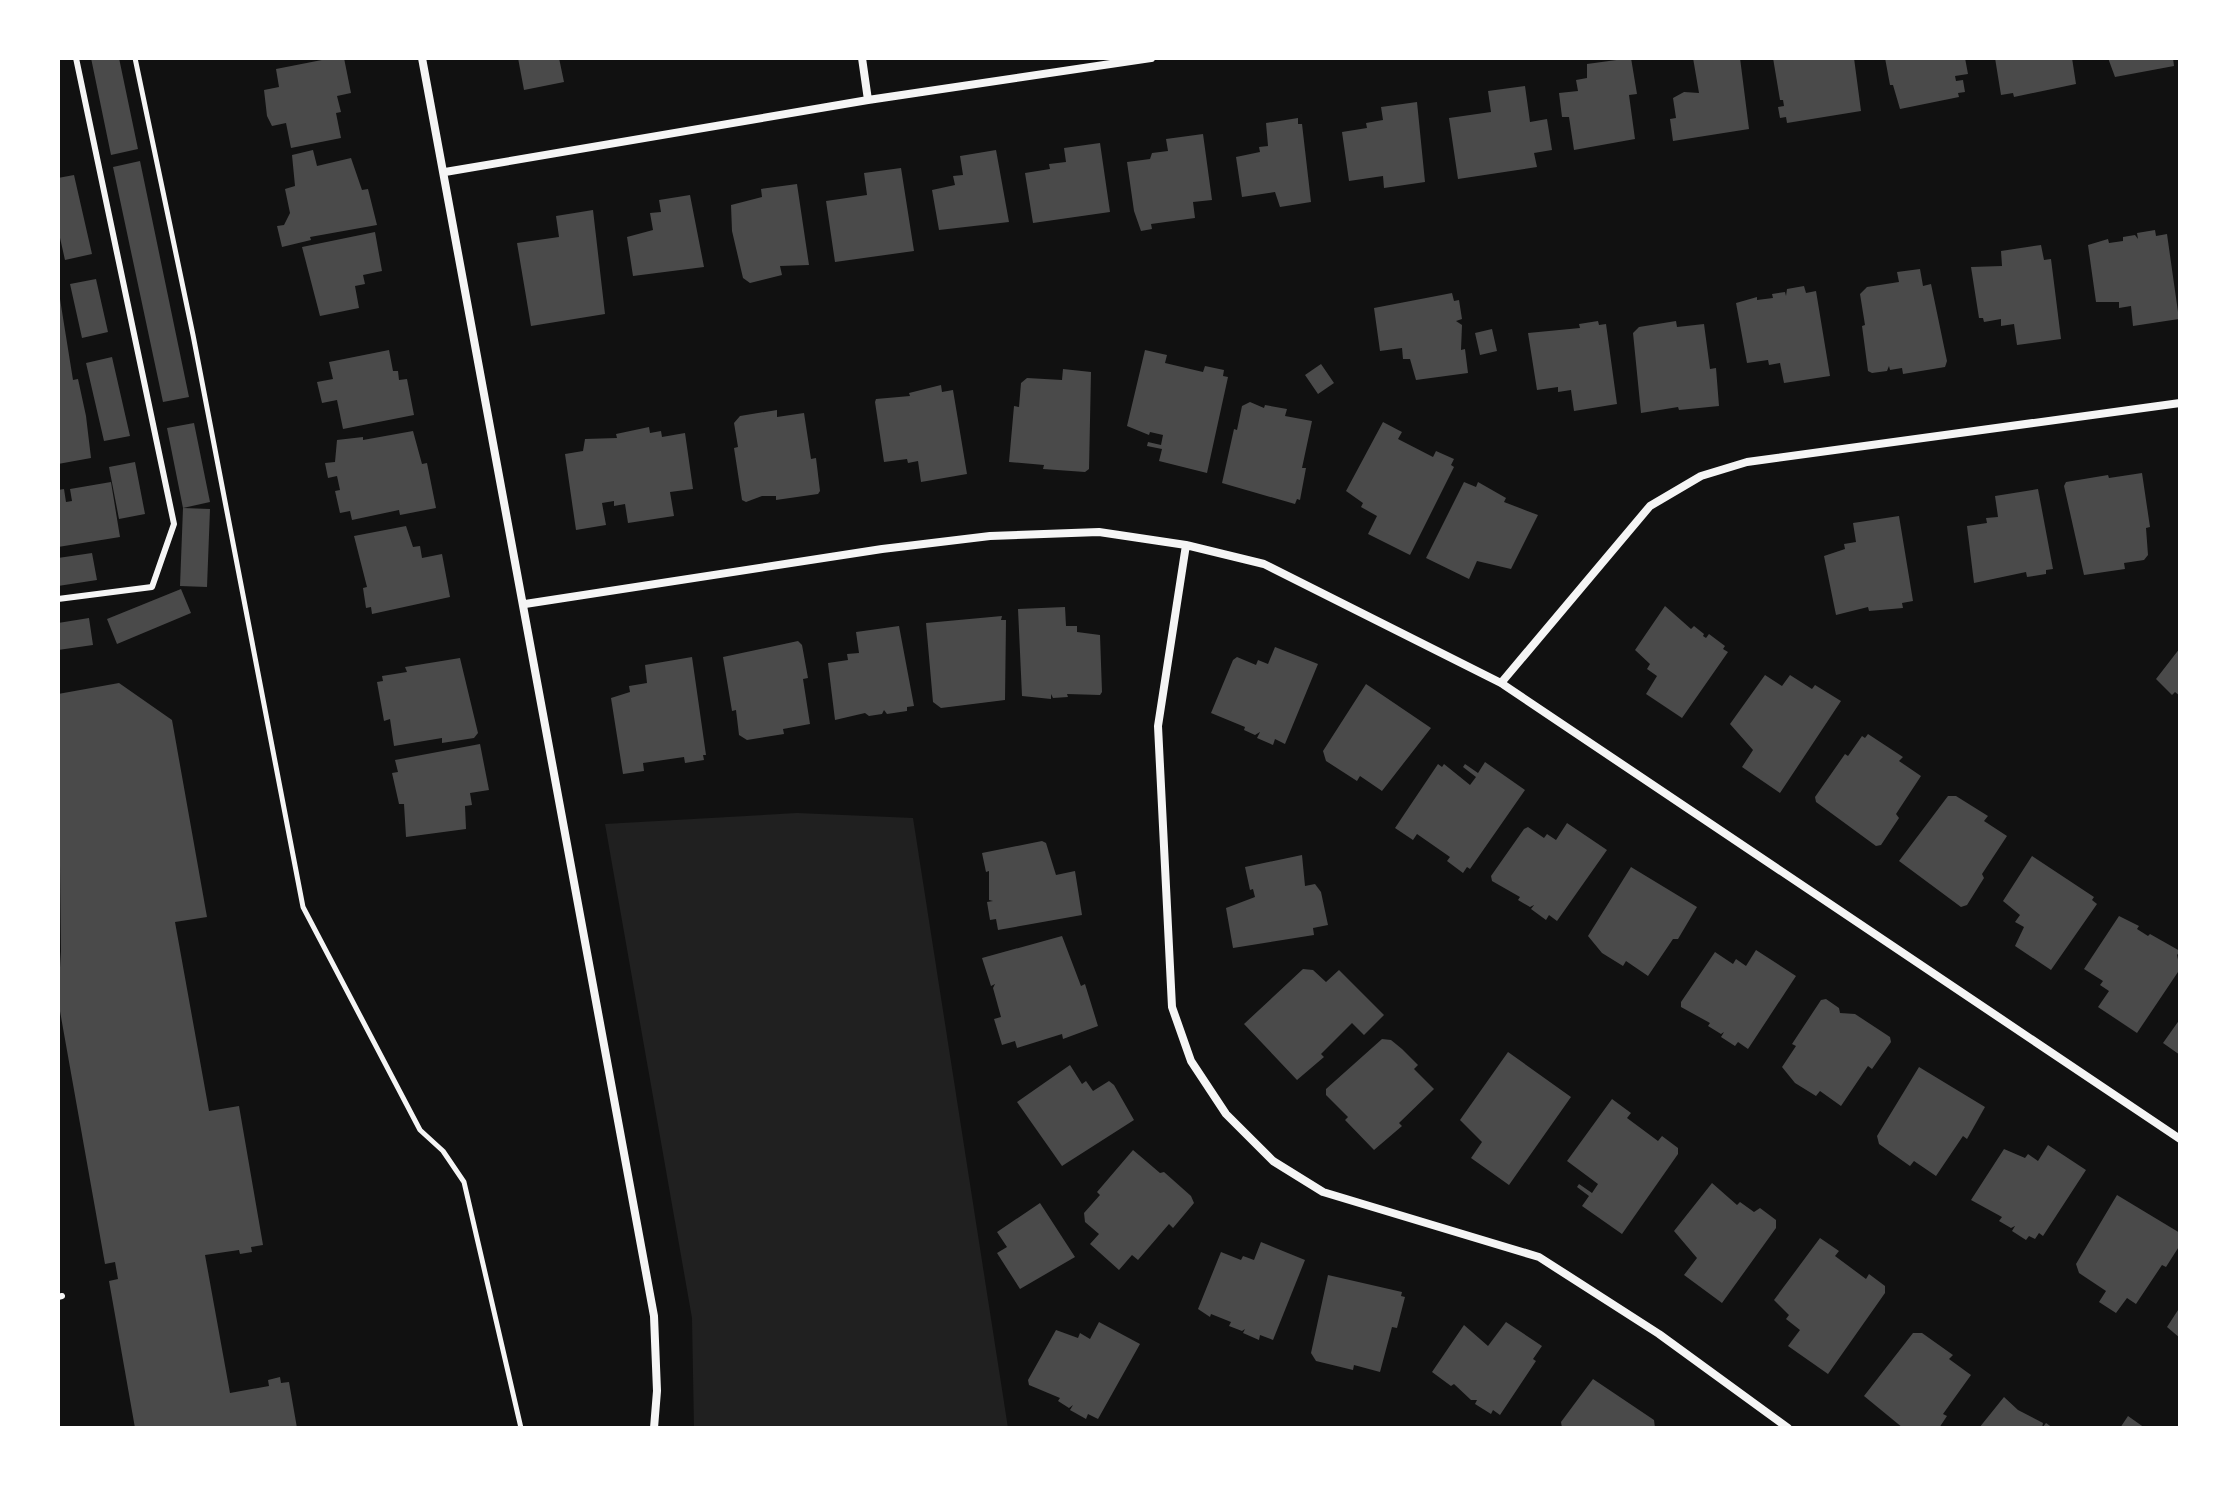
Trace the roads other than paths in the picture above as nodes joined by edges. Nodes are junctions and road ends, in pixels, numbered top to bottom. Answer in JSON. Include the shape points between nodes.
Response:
{"nodes":[{"id":1,"x":76,"y":58,"type":"edge"},
{"id":2,"x":422,"y":58,"type":"edge"},
{"id":3,"x":862,"y":58,"type":"edge"},
{"id":4,"x":1151,"y":58,"type":"edge"},
{"id":5,"x":868,"y":100,"type":"junction"},
{"id":6,"x":445,"y":172,"type":"junction"},
{"id":7,"x":2180,"y":403,"type":"edge"},
{"id":8,"x":1186,"y":545,"type":"junction"},
{"id":9,"x":58,"y":599,"type":"edge"},
{"id":10,"x":525,"y":604,"type":"junction"},
{"id":11,"x":1501,"y":683,"type":"junction"},
{"id":12,"x":2180,"y":1139,"type":"edge"},
{"id":13,"x":654,"y":1428,"type":"edge"},
{"id":14,"x":1788,"y":1428,"type":"edge"}],
"edges":[{"from":1,"to":9,"type":"lane","via":[[174,524],[152,587]]},
{"from":2,"to":6,"type":"street"},
{"from":3,"to":5,"type":"street"},
{"from":4,"to":5,"type":"street"},
{"from":5,"to":6,"type":"street"},
{"from":6,"to":10,"type":"street"},
{"from":7,"to":11,"type":"street","via":[[1747,462],[1701,476],[1650,506]]},
{"from":8,"to":10,"type":"street","via":[[1099,532],[990,536]]},
{"from":8,"to":11,"type":"street","via":[[1264,564]]},
{"from":8,"to":14,"type":"street","via":[[1158,726],[1172,1007],[1191,1061],[1226,1114],[1273,1161],[1323,1192],[1539,1257],[1659,1334]]},
{"from":10,"to":13,"type":"street","via":[[654,1316]]},
{"from":11,"to":12,"type":"street"}]}
